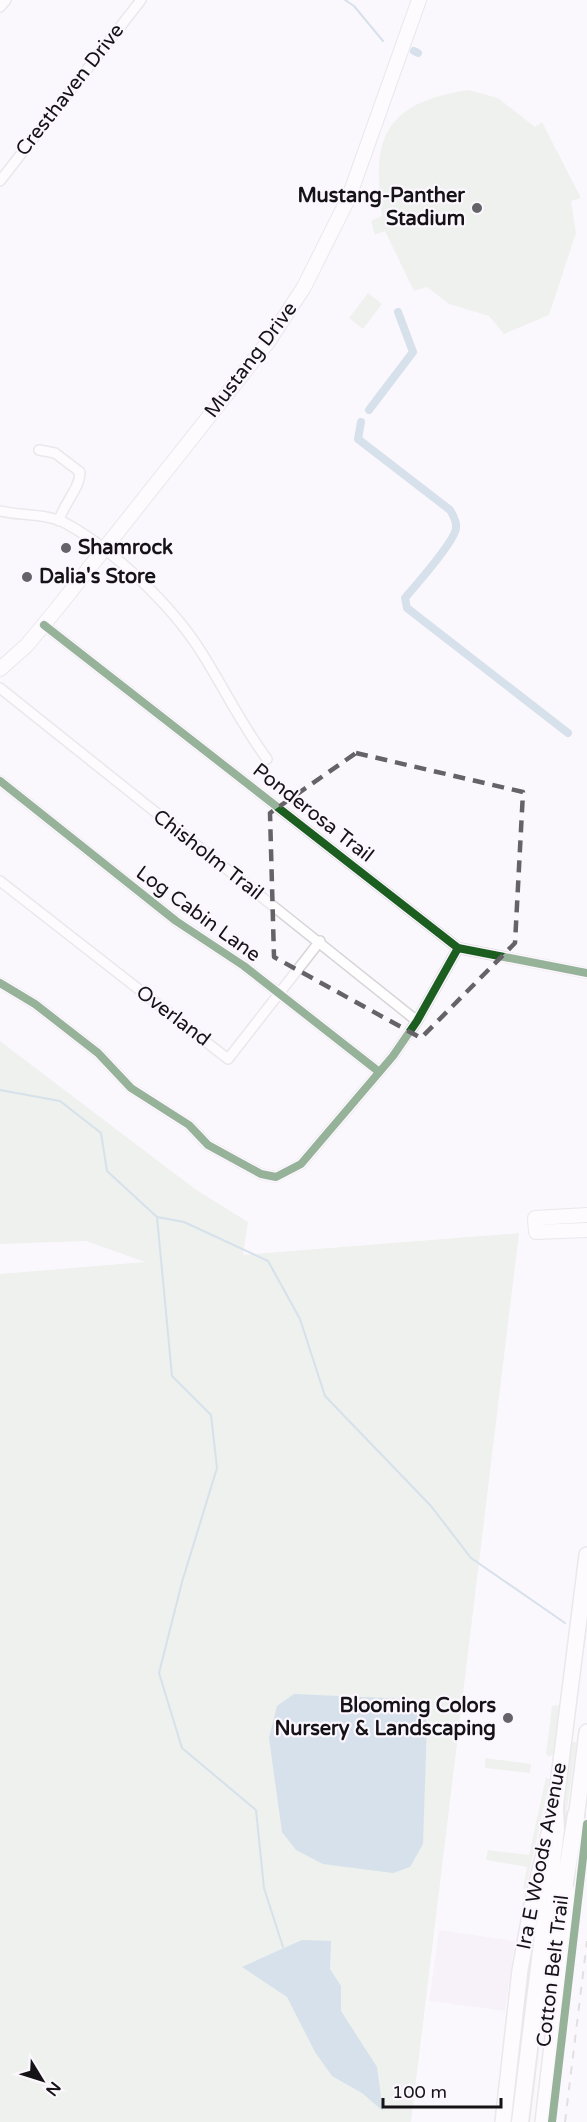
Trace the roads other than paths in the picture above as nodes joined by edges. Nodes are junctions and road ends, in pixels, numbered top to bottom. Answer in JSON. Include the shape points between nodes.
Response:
{"nodes":[{"id":1,"x":6,"y":0,"type":"edge"},
{"id":2,"x":141,"y":0,"type":"edge"},
{"id":3,"x":419,"y":0,"type":"edge"},
{"id":4,"x":0,"y":7,"type":"edge"},
{"id":5,"x":2,"y":175,"type":"edge"},
{"id":6,"x":39,"y":450,"type":"dead end"},
{"id":7,"x":0,"y":511,"type":"edge"},
{"id":8,"x":59,"y":521,"type":"junction"},
{"id":9,"x":104,"y":550,"type":"junction"},
{"id":10,"x":44,"y":625,"type":"junction"},
{"id":11,"x":0,"y":669,"type":"edge"},
{"id":12,"x":0,"y":688,"type":"edge"},
{"id":13,"x":267,"y":759,"type":"dead end"},
{"id":14,"x":0,"y":781,"type":"edge"},
{"id":15,"x":0,"y":881,"type":"edge"},
{"id":16,"x":320,"y":941,"type":"junction"},
{"id":17,"x":458,"y":948,"type":"junction"},
{"id":18,"x":587,"y":973,"type":"edge"},
{"id":19,"x":0,"y":983,"type":"edge"},
{"id":20,"x":278,"y":992,"type":"junction"},
{"id":21,"x":417,"y":1021,"type":"junction"},
{"id":22,"x":378,"y":1071,"type":"junction"},
{"id":23,"x":587,"y":1215,"type":"edge"},
{"id":24,"x":587,"y":1230,"type":"edge"},
{"id":25,"x":587,"y":1555,"type":"edge"},
{"id":26,"x":587,"y":1732,"type":"edge"},
{"id":27,"x":555,"y":1809,"type":"junction"},
{"id":28,"x":576,"y":1815,"type":"junction"},
{"id":29,"x":503,"y":2122,"type":"edge"},
{"id":30,"x":520,"y":2122,"type":"edge"},
{"id":31,"x":530,"y":2122,"type":"edge"},
{"id":32,"x":543,"y":2122,"type":"edge"}],
"edges":[{"from":1,"to":4,"type":"street"},
{"from":2,"to":5,"type":"street","name":"Cresthaven Drive"},
{"from":3,"to":9,"type":"main road","name":"Mustang Drive","via":[[349,197],[304,286],[268,342]]},
{"from":6,"to":8,"type":"street","via":[[55,453],[80,472]]},
{"from":7,"to":8,"type":"street"},
{"from":8,"to":9,"type":"street"},
{"from":9,"to":10,"type":"main road","name":"Mustang Drive"},
{"from":9,"to":13,"type":"street","via":[[164,602],[199,649],[251,740]]},
{"from":10,"to":11,"type":"main road","name":"Mustang Drive"},
{"from":10,"to":17,"type":"street","name":"Ponderosa Trail"},
{"from":12,"to":16,"type":"street","name":"Chisholm Trail"},
{"from":14,"to":20,"type":"street","name":"Log Cabin Lane","via":[[176,921]]},
{"from":15,"to":20,"type":"street","name":"Overland","via":[[228,1059]]},
{"from":16,"to":20,"type":"street","name":"Overland"},
{"from":16,"to":21,"type":"street","name":"Chisholm Trail"},
{"from":17,"to":18,"type":"street","name":"Ponderosa Trail"},
{"from":17,"to":21,"type":"street"},
{"from":19,"to":22,"type":"street","via":[[35,1004],[98,1053],[131,1088],[189,1125],[208,1145],[261,1174],[276,1177],[301,1164]]},
{"from":20,"to":22,"type":"street","name":"Log Cabin Lane"},
{"from":21,"to":22,"type":"street"},
{"from":23,"to":24,"type":"main road","via":[[536,1225]]},
{"from":25,"to":27,"type":"main road","name":"Ira E Woods Avenue"},
{"from":26,"to":28,"type":"main road","name":"Ira E Woods Avenue"},
{"from":27,"to":29,"type":"main road","name":"Ira E Woods Avenue","via":[[532,1899],[520,1970]]},
{"from":27,"to":30,"type":"highway","via":[[556,1829]]},
{"from":28,"to":31,"type":"highway"},
{"from":28,"to":32,"type":"main road","name":"Ira E Woods Avenue","via":[[566,1939]]}]}
